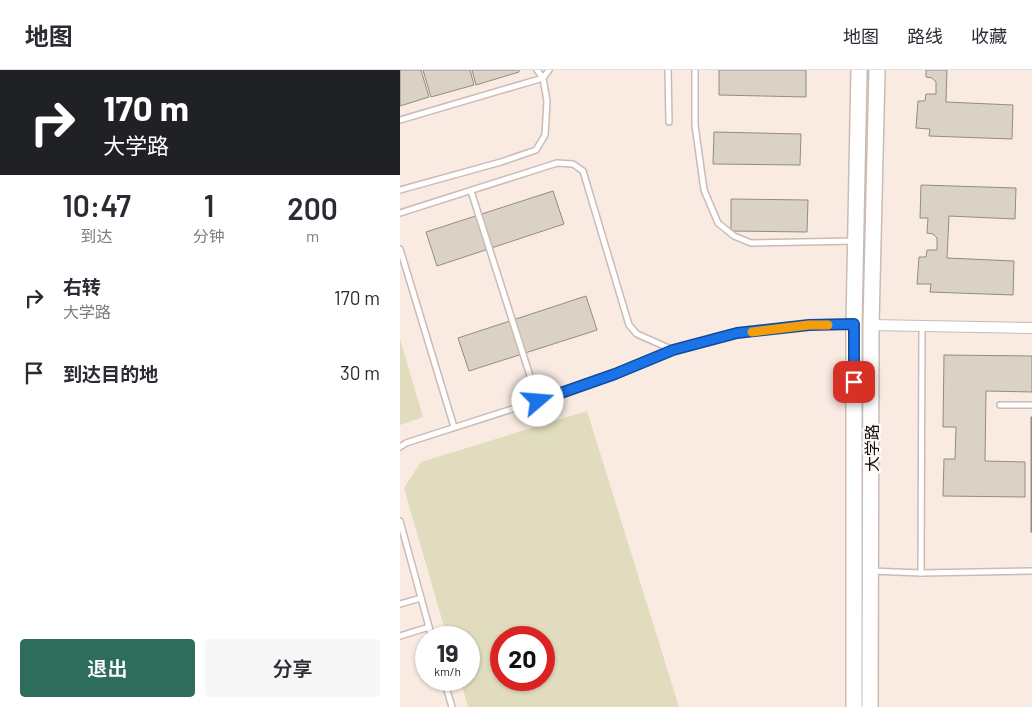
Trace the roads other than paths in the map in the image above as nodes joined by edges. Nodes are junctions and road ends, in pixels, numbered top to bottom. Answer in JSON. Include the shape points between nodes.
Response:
{"nodes":[{"id":1,"x":536,"y":70,"type":"edge"},
{"id":2,"x":548,"y":70,"type":"edge"},
{"id":3,"x":668,"y":70,"type":"edge"},
{"id":4,"x":695,"y":70,"type":"edge"},
{"id":5,"x":859,"y":70,"type":"edge"},
{"id":6,"x":877,"y":70,"type":"edge"},
{"id":7,"x":543,"y":78,"type":"junction"},
{"id":8,"x":400,"y":120,"type":"edge"},
{"id":9,"x":669,"y":122,"type":"dead end"},
{"id":10,"x":400,"y":190,"type":"edge"},
{"id":11,"x":471,"y":190,"type":"junction"},
{"id":12,"x":400,"y":213,"type":"edge"},
{"id":13,"x":855,"y":241,"type":"junction"},
{"id":14,"x":400,"y":249,"type":"edge"},
{"id":15,"x":854,"y":324,"type":"junction"},
{"id":16,"x":871,"y":325,"type":"junction"},
{"id":17,"x":922,"y":326,"type":"junction"},
{"id":18,"x":1032,"y":328,"type":"edge"},
{"id":19,"x":673,"y":350,"type":"junction"},
{"id":20,"x":538,"y":401,"type":"junction"},
{"id":21,"x":1000,"y":405,"type":"dead end"},
{"id":22,"x":1032,"y":405,"type":"edge"},
{"id":23,"x":454,"y":427,"type":"junction"},
{"id":24,"x":400,"y":447,"type":"edge"},
{"id":25,"x":400,"y":521,"type":"edge"},
{"id":26,"x":871,"y":571,"type":"junction"},
{"id":27,"x":1032,"y":571,"type":"edge"},
{"id":28,"x":921,"y":573,"type":"junction"},
{"id":29,"x":421,"y":598,"type":"junction"},
{"id":30,"x":400,"y":604,"type":"edge"},
{"id":31,"x":429,"y":626,"type":"edge"},
{"id":32,"x":415,"y":631,"type":"edge"},
{"id":33,"x":400,"y":636,"type":"edge"},
{"id":34,"x":447,"y":691,"type":"edge"},
{"id":35,"x":452,"y":707,"type":"edge"},
{"id":36,"x":854,"y":707,"type":"edge"},
{"id":37,"x":870,"y":707,"type":"edge"}],
"edges":[{"from":1,"to":7,"type":"lane"},
{"from":2,"to":7,"type":"lane"},
{"from":3,"to":9,"type":"lane"},
{"from":4,"to":13,"type":"lane","via":[[695,125],[704,190],[718,223],[734,236],[751,243]]},
{"from":5,"to":13,"type":"main road","name":"大学路"},
{"from":6,"to":16,"type":"main road","name":"大学路"},
{"from":7,"to":8,"type":"lane"},
{"from":7,"to":10,"type":"lane","via":[[547,101],[545,135],[536,150]]},
{"from":11,"to":12,"type":"lane"},
{"from":11,"to":19,"type":"lane","via":[[556,164],[573,164],[583,171],[629,325],[637,334]]},
{"from":11,"to":20,"type":"lane"},
{"from":13,"to":15,"type":"main road","name":"大学路"},
{"from":14,"to":23,"type":"lane"},
{"from":15,"to":19,"type":"lane","via":[[737,333]]},
{"from":15,"to":36,"type":"main road","name":"大学路"},
{"from":16,"to":17,"type":"street"},
{"from":16,"to":26,"type":"main road","name":"大学路"},
{"from":17,"to":18,"type":"street"},
{"from":17,"to":28,"type":"lane"},
{"from":19,"to":20,"type":"lane"},
{"from":20,"to":23,"type":"lane"},
{"from":21,"to":22,"type":"lane"},
{"from":23,"to":24,"type":"lane","via":[[406,442]]},
{"from":25,"to":29,"type":"lane"},
{"from":26,"to":28,"type":"lane"},
{"from":26,"to":37,"type":"main road","name":"大学路"},
{"from":27,"to":28,"type":"lane"},
{"from":29,"to":30,"type":"lane"},
{"from":29,"to":31,"type":"lane"},
{"from":32,"to":33,"type":"lane"},
{"from":34,"to":35,"type":"lane"}]}
